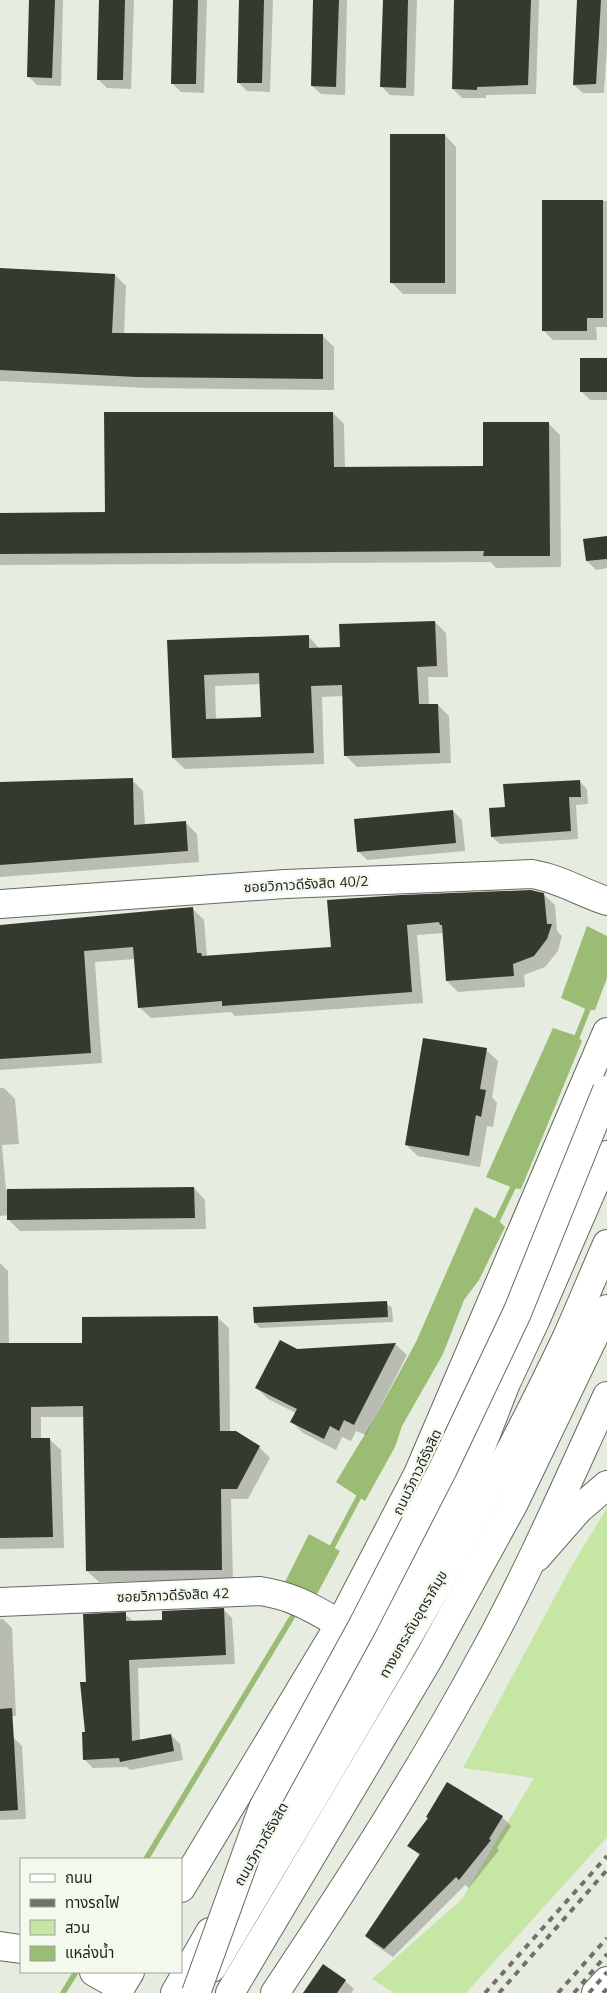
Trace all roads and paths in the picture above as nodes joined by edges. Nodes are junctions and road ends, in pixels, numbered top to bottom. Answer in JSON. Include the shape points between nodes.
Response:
{"nodes":[{"id":1,"x":600,"y":899,"type":"edge"},
{"id":2,"x":0,"y":904,"type":"edge"},
{"id":3,"x":607,"y":1032,"type":"edge"},
{"id":4,"x":607,"y":1090,"type":"edge"},
{"id":5,"x":607,"y":1155,"type":"edge"},
{"id":6,"x":607,"y":1244,"type":"edge"},
{"id":7,"x":607,"y":1309,"type":"edge"},
{"id":8,"x":607,"y":1326,"type":"edge"},
{"id":9,"x":506,"y":1383,"type":"junction"},
{"id":10,"x":607,"y":1396,"type":"edge"},
{"id":11,"x":426,"y":1457,"type":"junction"},
{"id":12,"x":607,"y":1485,"type":"edge"},
{"id":13,"x":527,"y":1569,"type":"junction"},
{"id":14,"x":0,"y":1602,"type":"edge"},
{"id":15,"x":340,"y":1624,"type":"junction"},
{"id":16,"x":182,"y":1886,"type":"edge"},
{"id":17,"x":0,"y":1946,"type":"edge"},
{"id":18,"x":20,"y":1949,"type":"edge"},
{"id":19,"x":97,"y":1973,"type":"edge"},
{"id":20,"x":607,"y":1981,"type":"edge"},
{"id":21,"x":123,"y":1984,"type":"edge"},
{"id":22,"x":175,"y":1993,"type":"edge"},
{"id":23,"x":197,"y":1993,"type":"edge"},
{"id":24,"x":230,"y":1993,"type":"edge"},
{"id":25,"x":239,"y":1993,"type":"edge"},
{"id":26,"x":275,"y":1993,"type":"edge"},
{"id":27,"x":596,"y":1993,"type":"edge"}],
"edges":[{"from":1,"to":2,"type":"main road","name":"ซอยวิภาวดีรังสิต 40/2","via":[[557,880],[532,874],[285,884]]},
{"from":3,"to":11,"type":"main road","name":"ถนนวิภาวดีรังสิต"},
{"from":4,"to":23,"type":"main road","bridge":true,"via":[[517,1313],[447,1460],[364,1625],[263,1808]]},
{"from":5,"to":9,"type":"main road","name":"ถนนวิภาวดีรังสิต"},
{"from":6,"to":23,"type":"main road","name":"ทางยกระดับอุตราภิมุข","via":[[566,1339],[488,1493],[402,1646]]},
{"from":7,"to":24,"type":"main road","name":"ทางยกระดับอุตราภิมุข","via":[[509,1512],[424,1666]]},
{"from":8,"to":25,"type":"main road","via":[[526,1504],[439,1658]]},
{"from":9,"to":11,"type":"main road"},
{"from":9,"to":22,"type":"main road","name":"ถนนวิภาวดีรังสิต","via":[[468,1480]]},
{"from":10,"to":13,"type":"main road"},
{"from":11,"to":15,"type":"main road","name":"ถนนวิภาวดีรังสิต"},
{"from":12,"to":13,"type":"main road","via":[[579,1509]]},
{"from":13,"to":26,"type":"main road","via":[[436,1740]]},
{"from":14,"to":15,"type":"main road","name":"ซอยวิภาวดีรังสิต 42","via":[[260,1592],[300,1602]]},
{"from":15,"to":16,"type":"main road","name":"ถนนวิภาวดีรังสิต"},
{"from":17,"to":18,"type":"main road"},
{"from":19,"to":21,"type":"main road"},
{"from":20,"to":27,"type":"main road"}]}
